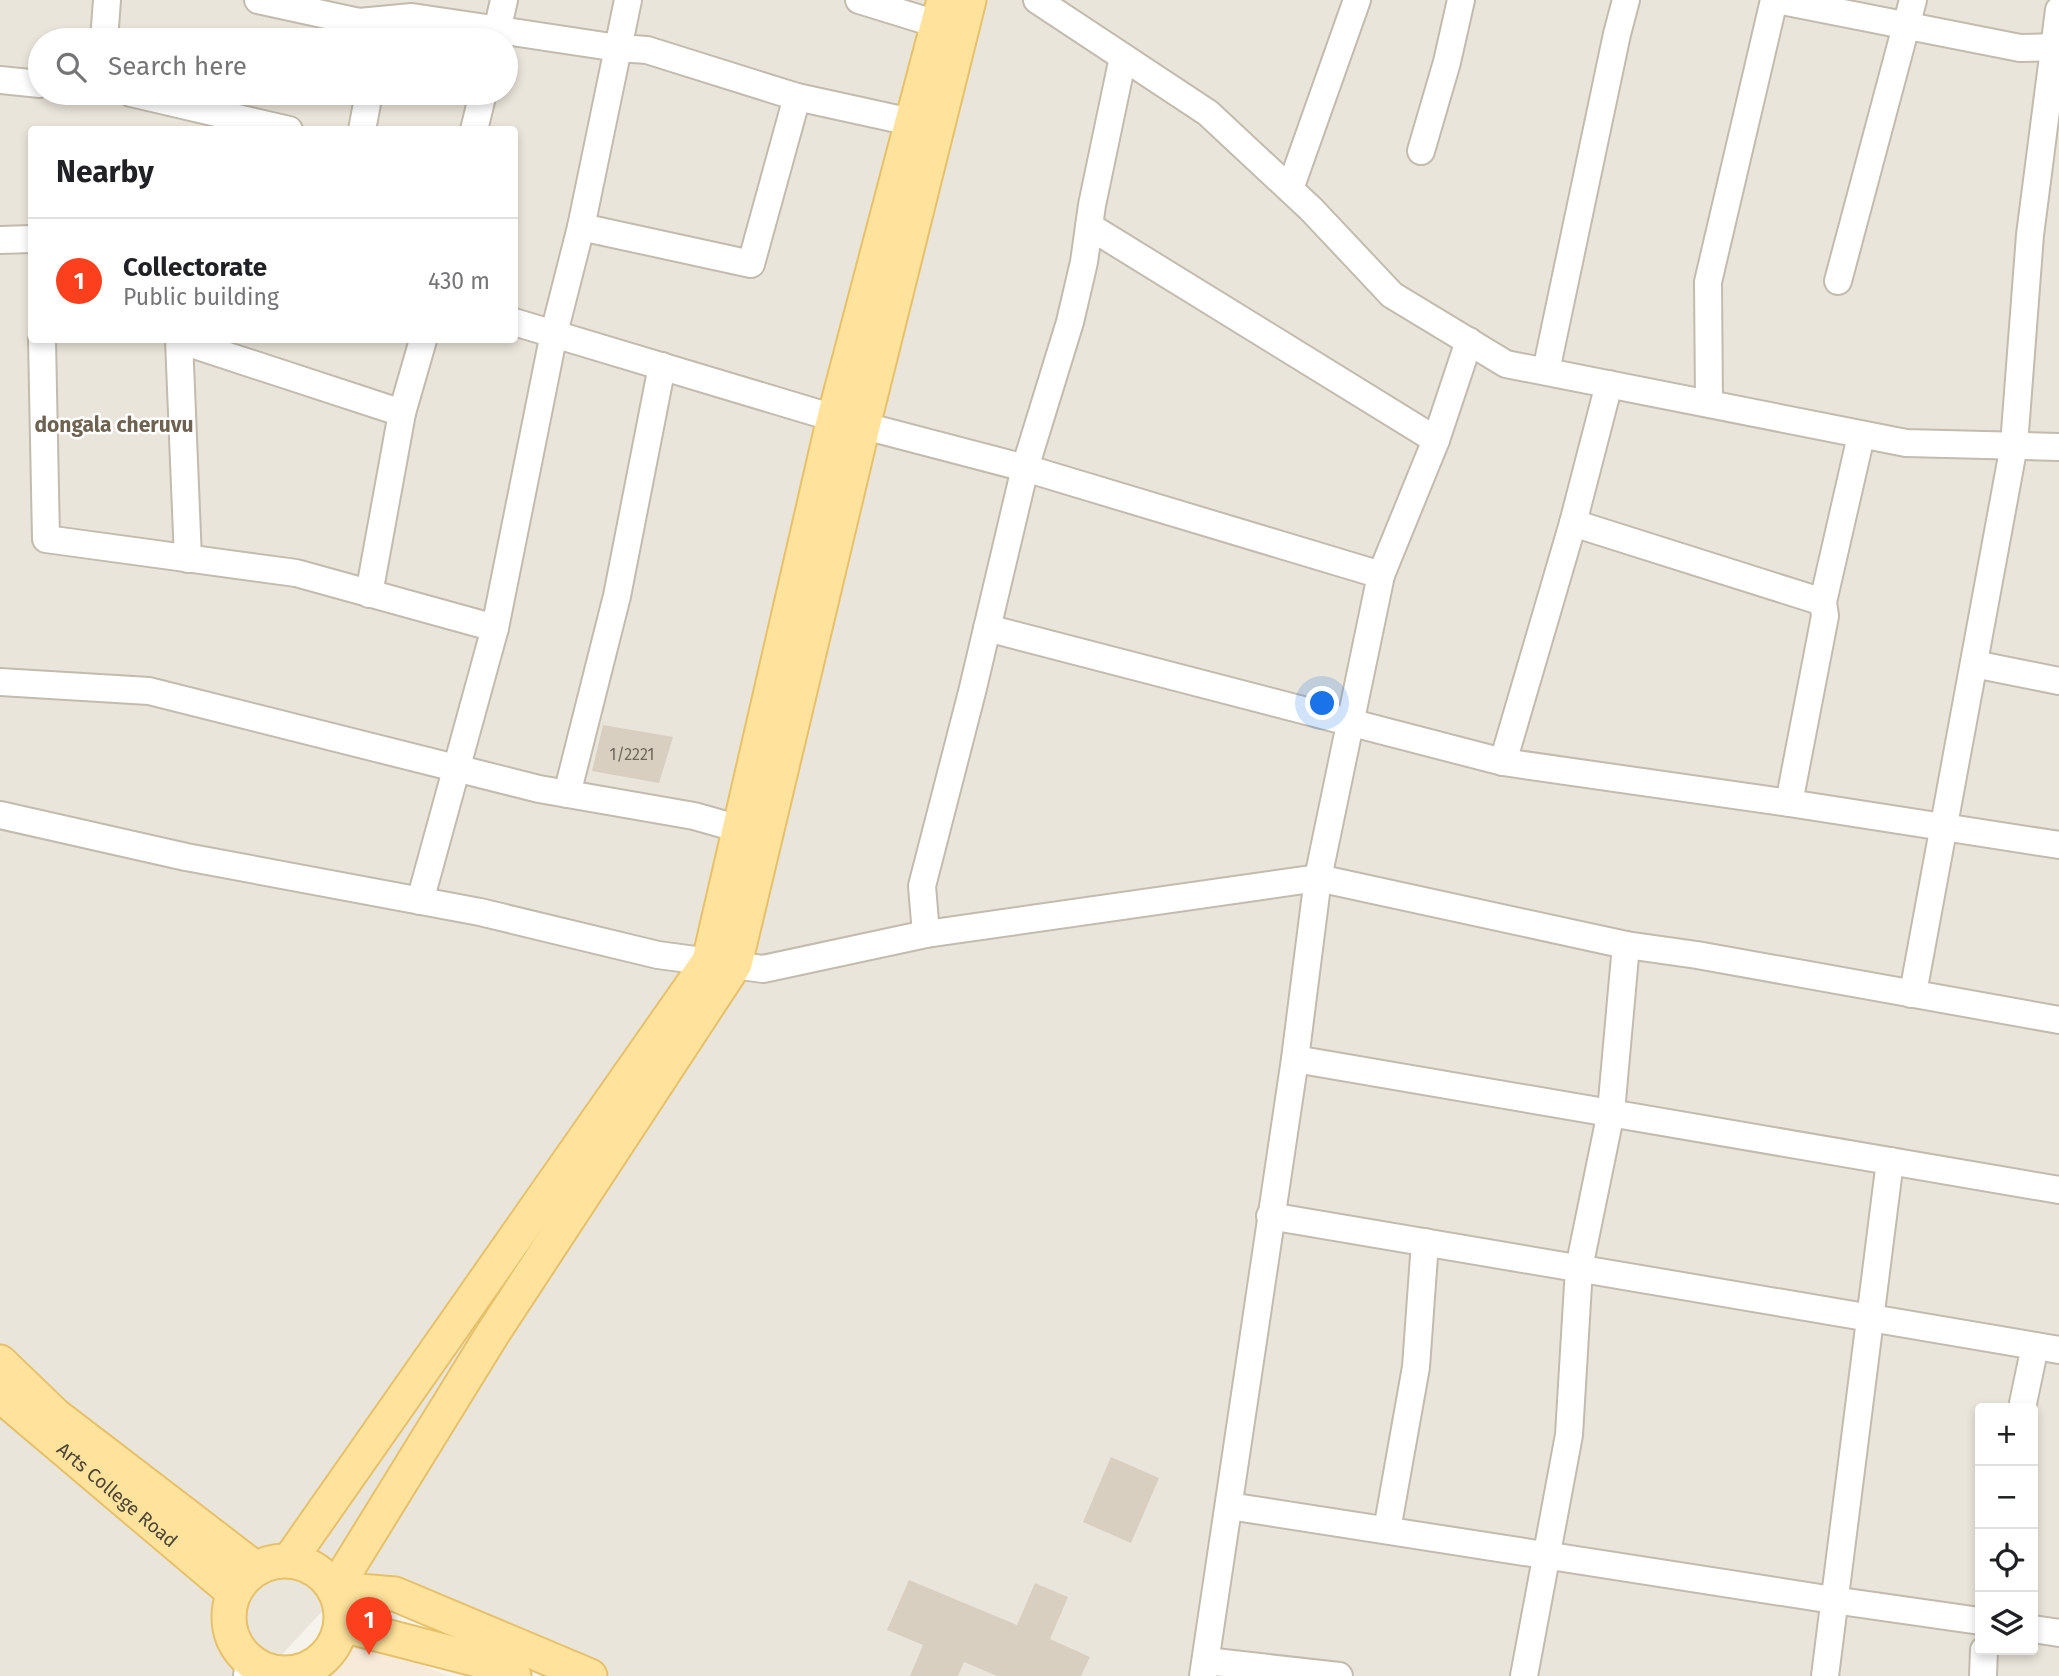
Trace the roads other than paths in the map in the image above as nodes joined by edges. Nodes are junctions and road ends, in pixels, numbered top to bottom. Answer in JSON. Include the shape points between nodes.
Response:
{"nodes":[{"id":1,"x":107,"y":0,"type":"edge"},
{"id":2,"x":258,"y":0,"type":"edge"},
{"id":3,"x":504,"y":0,"type":"edge"},
{"id":4,"x":628,"y":0,"type":"edge"},
{"id":5,"x":859,"y":0,"type":"edge"},
{"id":6,"x":969,"y":0,"type":"edge"},
{"id":7,"x":1037,"y":0,"type":"edge"},
{"id":8,"x":1357,"y":0,"type":"edge"},
{"id":9,"x":1461,"y":0,"type":"edge"},
{"id":10,"x":1626,"y":0,"type":"edge"},
{"id":11,"x":1776,"y":0,"type":"edge"},
{"id":12,"x":1913,"y":0,"type":"edge"},
{"id":13,"x":2059,"y":10,"type":"edge"},
{"id":14,"x":940,"y":12,"type":"edge"},
{"id":15,"x":382,"y":20,"type":"edge"},
{"id":16,"x":1907,"y":26,"type":"junction"},
{"id":17,"x":105,"y":28,"type":"edge"},
{"id":18,"x":463,"y":28,"type":"edge"},
{"id":19,"x":498,"y":28,"type":"edge"},
{"id":20,"x":518,"y":37,"type":"edge"},
{"id":21,"x":2056,"y":47,"type":"edge"},
{"id":22,"x":618,"y":48,"type":"junction"},
{"id":23,"x":1123,"y":57,"type":"junction"},
{"id":24,"x":0,"y":80,"type":"edge"},
{"id":25,"x":28,"y":83,"type":"edge"},
{"id":26,"x":797,"y":97,"type":"junction"},
{"id":27,"x":182,"y":105,"type":"edge"},
{"id":28,"x":367,"y":105,"type":"edge"},
{"id":29,"x":480,"y":105,"type":"edge"},
{"id":30,"x":911,"y":122,"type":"junction"},
{"id":31,"x":272,"y":126,"type":"edge"},
{"id":32,"x":363,"y":126,"type":"edge"},
{"id":33,"x":475,"y":126,"type":"edge"},
{"id":34,"x":1421,"y":151,"type":"dead end"},
{"id":35,"x":1290,"y":189,"type":"junction"},
{"id":36,"x":1089,"y":226,"type":"junction"},
{"id":37,"x":581,"y":227,"type":"junction"},
{"id":38,"x":28,"y":239,"type":"edge"},
{"id":39,"x":0,"y":240,"type":"edge"},
{"id":40,"x":1838,"y":281,"type":"dead end"},
{"id":41,"x":518,"y":322,"type":"edge"},
{"id":42,"x":554,"y":333,"type":"junction"},
{"id":43,"x":1469,"y":341,"type":"junction"},
{"id":44,"x":42,"y":343,"type":"edge"},
{"id":45,"x":179,"y":343,"type":"edge"},
{"id":46,"x":188,"y":343,"type":"edge"},
{"id":47,"x":422,"y":343,"type":"edge"},
{"id":48,"x":663,"y":366,"type":"junction"},
{"id":49,"x":1545,"y":371,"type":"junction"},
{"id":50,"x":1609,"y":384,"type":"junction"},
{"id":51,"x":1709,"y":404,"type":"junction"},
{"id":52,"x":402,"y":412,"type":"junction"},
{"id":53,"x":848,"y":422,"type":"junction"},
{"id":54,"x":1861,"y":436,"type":"junction"},
{"id":55,"x":1436,"y":440,"type":"junction"},
{"id":56,"x":2014,"y":445,"type":"junction"},
{"id":57,"x":2059,"y":447,"type":"edge"},
{"id":58,"x":1025,"y":468,"type":"junction"},
{"id":59,"x":1573,"y":523,"type":"junction"},
{"id":60,"x":188,"y":559,"type":"junction"},
{"id":61,"x":1381,"y":575,"type":"junction"},
{"id":62,"x":369,"y":593,"type":"junction"},
{"id":63,"x":1823,"y":601,"type":"junction"},
{"id":64,"x":495,"y":628,"type":"junction"},
{"id":65,"x":987,"y":628,"type":"junction"},
{"id":66,"x":1974,"y":664,"type":"junction"},
{"id":67,"x":2059,"y":681,"type":"edge"},
{"id":68,"x":0,"y":682,"type":"edge"},
{"id":69,"x":1350,"y":722,"type":"junction"},
{"id":70,"x":1503,"y":762,"type":"junction"},
{"id":71,"x":455,"y":769,"type":"junction"},
{"id":72,"x":567,"y":794,"type":"junction"},
{"id":73,"x":1789,"y":803,"type":"junction"},
{"id":74,"x":0,"y":815,"type":"edge"},
{"id":75,"x":1944,"y":827,"type":"junction"},
{"id":76,"x":740,"y":829,"type":"junction"},
{"id":77,"x":2059,"y":845,"type":"edge"},
{"id":78,"x":1318,"y":878,"type":"junction"},
{"id":79,"x":421,"y":901,"type":"junction"},
{"id":80,"x":926,"y":934,"type":"junction"},
{"id":81,"x":1626,"y":945,"type":"junction"},
{"id":82,"x":722,"y":962,"type":"junction"},
{"id":83,"x":1911,"y":994,"type":"junction"},
{"id":84,"x":2059,"y":1020,"type":"edge"},
{"id":85,"x":1295,"y":1059,"type":"junction"},
{"id":86,"x":1609,"y":1113,"type":"junction"},
{"id":87,"x":1890,"y":1161,"type":"junction"},
{"id":88,"x":2059,"y":1190,"type":"edge"},
{"id":89,"x":1270,"y":1216,"type":"junction"},
{"id":90,"x":1425,"y":1242,"type":"junction"},
{"id":91,"x":1579,"y":1268,"type":"junction"},
{"id":92,"x":1870,"y":1318,"type":"junction"},
{"id":93,"x":2047,"y":1348,"type":"edge"},
{"id":94,"x":0,"y":1362,"type":"edge"},
{"id":95,"x":0,"y":1395,"type":"edge"},
{"id":96,"x":2024,"y":1403,"type":"edge"},
{"id":97,"x":1228,"y":1506,"type":"junction"},
{"id":98,"x":1387,"y":1530,"type":"junction"},
{"id":99,"x":1545,"y":1555,"type":"junction"},
{"id":100,"x":289,"y":1561,"type":"junction"},
{"id":101,"x":256,"y":1569,"type":"junction"},
{"id":102,"x":335,"y":1590,"type":"junction"},
{"id":103,"x":234,"y":1593,"type":"junction"},
{"id":104,"x":1833,"y":1600,"type":"junction"},
{"id":105,"x":1975,"y":1620,"type":"edge"},
{"id":106,"x":342,"y":1625,"type":"junction"},
{"id":107,"x":2038,"y":1630,"type":"edge"},
{"id":108,"x":2059,"y":1633,"type":"edge"},
{"id":109,"x":1984,"y":1655,"type":"edge"},
{"id":110,"x":248,"y":1669,"type":"edge"},
{"id":111,"x":1204,"y":1669,"type":"edge"},
{"id":112,"x":293,"y":1675,"type":"edge"},
{"id":113,"x":514,"y":1676,"type":"edge"},
{"id":114,"x":590,"y":1676,"type":"edge"},
{"id":115,"x":1339,"y":1676,"type":"edge"},
{"id":116,"x":1524,"y":1676,"type":"edge"},
{"id":117,"x":1825,"y":1676,"type":"edge"},
{"id":118,"x":1983,"y":1676,"type":"edge"}],
"edges":[{"from":1,"to":17,"type":"street"},
{"from":2,"to":15,"type":"street","via":[[359,22]]},
{"from":3,"to":19,"type":"street"},
{"from":4,"to":22,"type":"street"},
{"from":5,"to":14,"type":"street"},
{"from":6,"to":53,"type":"main road"},
{"from":7,"to":23,"type":"street"},
{"from":8,"to":35,"type":"street"},
{"from":9,"to":34,"type":"street"},
{"from":10,"to":49,"type":"street"},
{"from":11,"to":16,"type":"street"},
{"from":11,"to":51,"type":"street","via":[[1708,282]]},
{"from":12,"to":16,"type":"street"},
{"from":13,"to":21,"type":"street"},
{"from":14,"to":30,"type":"main road"},
{"from":15,"to":18,"type":"street","via":[[412,17]]},
{"from":16,"to":21,"type":"street","via":[[2020,48]]},
{"from":16,"to":40,"type":"street"},
{"from":20,"to":22,"type":"street"},
{"from":21,"to":56,"type":"street","via":[[2029,235]]},
{"from":22,"to":26,"type":"street","via":[[647,50]]},
{"from":22,"to":37,"type":"street"},
{"from":23,"to":35,"type":"street","via":[[1208,113]]},
{"from":23,"to":36,"type":"street"},
{"from":24,"to":25,"type":"street"},
{"from":26,"to":30,"type":"street"},
{"from":26,"to":37,"type":"street","via":[[751,264]]},
{"from":27,"to":31,"type":"street"},
{"from":28,"to":32,"type":"street"},
{"from":29,"to":33,"type":"street"},
{"from":30,"to":53,"type":"main road"},
{"from":35,"to":43,"type":"street","via":[[1392,295]]},
{"from":36,"to":55,"type":"street"},
{"from":36,"to":58,"type":"street","via":[[1070,322]]},
{"from":37,"to":42,"type":"street"},
{"from":38,"to":39,"type":"street"},
{"from":41,"to":42,"type":"street"},
{"from":42,"to":48,"type":"street"},
{"from":42,"to":64,"type":"street"},
{"from":43,"to":49,"type":"street","via":[[1506,364]]},
{"from":43,"to":55,"type":"street"},
{"from":44,"to":60,"type":"street","via":[[46,539]]},
{"from":45,"to":60,"type":"street"},
{"from":46,"to":52,"type":"street"},
{"from":47,"to":52,"type":"street"},
{"from":48,"to":53,"type":"street"},
{"from":48,"to":72,"type":"street","via":[[617,596]]},
{"from":49,"to":50,"type":"street"},
{"from":50,"to":51,"type":"street"},
{"from":50,"to":59,"type":"street"},
{"from":51,"to":54,"type":"street"},
{"from":52,"to":62,"type":"street"},
{"from":53,"to":58,"type":"street"},
{"from":53,"to":76,"type":"main road"},
{"from":53,"to":82,"type":"main road"},
{"from":54,"to":56,"type":"street","via":[[1906,443]]},
{"from":54,"to":63,"type":"street"},
{"from":55,"to":61,"type":"street"},
{"from":56,"to":57,"type":"street"},
{"from":56,"to":66,"type":"street"},
{"from":58,"to":61,"type":"street"},
{"from":58,"to":65,"type":"street"},
{"from":59,"to":63,"type":"street"},
{"from":59,"to":70,"type":"street"},
{"from":60,"to":62,"type":"street","via":[[296,573]]},
{"from":61,"to":69,"type":"street"},
{"from":62,"to":64,"type":"street"},
{"from":63,"to":73,"type":"street","via":[[1825,616]]},
{"from":64,"to":71,"type":"street"},
{"from":65,"to":69,"type":"street"},
{"from":65,"to":80,"type":"street","via":[[922,886]]},
{"from":66,"to":67,"type":"street"},
{"from":66,"to":75,"type":"street"},
{"from":68,"to":71,"type":"street","via":[[149,691]]},
{"from":69,"to":70,"type":"street"},
{"from":69,"to":78,"type":"street"},
{"from":70,"to":73,"type":"street"},
{"from":71,"to":72,"type":"street"},
{"from":71,"to":79,"type":"street"},
{"from":72,"to":76,"type":"street","via":[[694,816]]},
{"from":73,"to":75,"type":"street"},
{"from":74,"to":79,"type":"street","via":[[186,857]]},
{"from":75,"to":77,"type":"street"},
{"from":75,"to":83,"type":"street"},
{"from":76,"to":82,"type":"main road"},
{"from":78,"to":80,"type":"street"},
{"from":78,"to":81,"type":"street"},
{"from":78,"to":85,"type":"street"},
{"from":79,"to":82,"type":"street","via":[[658,956]]},
{"from":80,"to":82,"type":"street","via":[[763,969]]},
{"from":81,"to":83,"type":"street"},
{"from":81,"to":86,"type":"street"},
{"from":82,"to":100,"type":"main road"},
{"from":82,"to":102,"type":"main road"},
{"from":83,"to":84,"type":"street"},
{"from":85,"to":86,"type":"street"},
{"from":85,"to":89,"type":"street"},
{"from":86,"to":87,"type":"street"},
{"from":86,"to":91,"type":"street"},
{"from":87,"to":88,"type":"street"},
{"from":87,"to":92,"type":"street"},
{"from":89,"to":90,"type":"street"},
{"from":89,"to":97,"type":"street"},
{"from":90,"to":91,"type":"street"},
{"from":90,"to":98,"type":"street","via":[[1416,1367]]},
{"from":91,"to":92,"type":"street"},
{"from":91,"to":99,"type":"street","via":[[1569,1435]]},
{"from":92,"to":93,"type":"street"},
{"from":92,"to":104,"type":"street"},
{"from":93,"to":96,"type":"street"},
{"from":94,"to":101,"type":"main road","via":[[55,1415]]},
{"from":95,"to":103,"type":"main road","name":"Arts College Road"},
{"from":97,"to":98,"type":"street"},
{"from":97,"to":111,"type":"street"},
{"from":98,"to":99,"type":"street"},
{"from":99,"to":104,"type":"street"},
{"from":99,"to":116,"type":"street"},
{"from":100,"to":101,"type":"main road"},
{"from":100,"to":102,"type":"main road","via":[[316,1570]]},
{"from":101,"to":103,"type":"main road"},
{"from":102,"to":106,"type":"main road"},
{"from":102,"to":114,"type":"main road","via":[[395,1594]]},
{"from":103,"to":110,"type":"main road","via":[[230,1630]]},
{"from":104,"to":105,"type":"street"},
{"from":104,"to":117,"type":"street"},
{"from":106,"to":112,"type":"main road","via":[[326,1658]]},
{"from":106,"to":113,"type":"main road","via":[[478,1660]]},
{"from":107,"to":108,"type":"street"},
{"from":109,"to":118,"type":"street"},
{"from":110,"to":112,"type":"main road"},
{"from":111,"to":115,"type":"street"}]}
